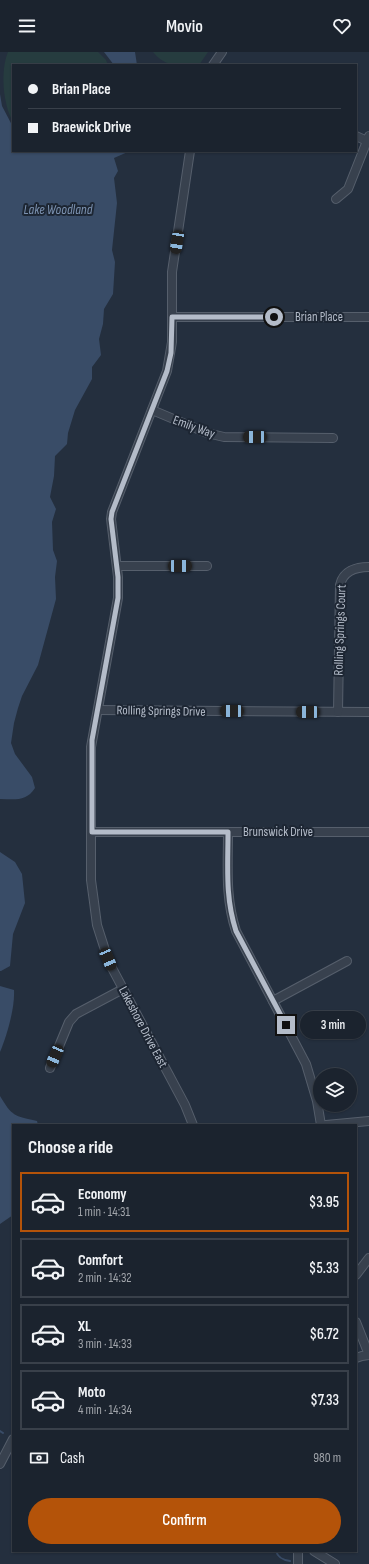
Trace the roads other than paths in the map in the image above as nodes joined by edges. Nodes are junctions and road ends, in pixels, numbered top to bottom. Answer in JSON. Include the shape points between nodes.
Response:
{"nodes":[{"id":1,"x":222,"y":52,"type":"edge"},
{"id":2,"x":214,"y":64,"type":"edge"},
{"id":3,"x":357,"y":136,"type":"edge"},
{"id":4,"x":368,"y":138,"type":"edge"},
{"id":5,"x":190,"y":152,"type":"edge"},
{"id":6,"x":336,"y":199,"type":"dead end"},
{"id":7,"x":172,"y":317,"type":"junction"},
{"id":8,"x":369,"y":317,"type":"edge"},
{"id":9,"x":152,"y":410,"type":"junction"},
{"id":10,"x":333,"y":438,"type":"dead end"},
{"id":11,"x":117,"y":566,"type":"junction"},
{"id":12,"x":207,"y":566,"type":"dead end"},
{"id":13,"x":369,"y":567,"type":"edge"},
{"id":14,"x":98,"y":710,"type":"junction"},
{"id":15,"x":338,"y":712,"type":"junction"},
{"id":16,"x":369,"y":712,"type":"edge"},
{"id":17,"x":92,"y":832,"type":"junction"},
{"id":18,"x":228,"y":832,"type":"junction"},
{"id":19,"x":369,"y":832,"type":"edge"},
{"id":20,"x":347,"y":961,"type":"dead end"},
{"id":21,"x":123,"y":989,"type":"junction"},
{"id":22,"x":273,"y":1001,"type":"junction"},
{"id":23,"x":50,"y":1068,"type":"dead end"},
{"id":24,"x":369,"y":1121,"type":"edge"},
{"id":25,"x":193,"y":1124,"type":"edge"},
{"id":26,"x":321,"y":1124,"type":"edge"},
{"id":27,"x":337,"y":1124,"type":"edge"},
{"id":28,"x":369,"y":1258,"type":"edge"},
{"id":29,"x":357,"y":1274,"type":"edge"},
{"id":30,"x":357,"y":1325,"type":"edge"},
{"id":31,"x":369,"y":1355,"type":"edge"},
{"id":32,"x":357,"y":1358,"type":"edge"},
{"id":33,"x":12,"y":1439,"type":"edge"},
{"id":34,"x":3,"y":1450,"type":"edge"},
{"id":35,"x":0,"y":1464,"type":"edge"},
{"id":36,"x":298,"y":1552,"type":"edge"},
{"id":37,"x":316,"y":1552,"type":"edge"},
{"id":38,"x":298,"y":1564,"type":"edge"},
{"id":39,"x":335,"y":1564,"type":"edge"}],
"edges":[{"from":1,"to":2,"type":"street"},
{"from":3,"to":4,"type":"street"},
{"from":4,"to":6,"type":"street","via":[[348,189]]},
{"from":5,"to":7,"type":"street","name":"Lakeshore Drive East","via":[[172,272]]},
{"from":7,"to":8,"type":"street","name":"Brian Place"},
{"from":7,"to":9,"type":"street","name":"Lakeshore Drive East","via":[[170,362]]},
{"from":9,"to":10,"type":"street","name":"Emily Way","via":[[207,433],[224,437]]},
{"from":9,"to":11,"type":"street","name":"Lakeshore Drive East","via":[[112,512]]},
{"from":11,"to":12,"type":"street"},
{"from":11,"to":14,"type":"street","name":"Lakeshore Drive East","via":[[118,598]]},
{"from":13,"to":15,"type":"street","name":"Rolling Springs Court","via":[[360,567],[349,572],[342,578],[340,585]]},
{"from":14,"to":15,"type":"street","name":"Rolling Springs Drive"},
{"from":14,"to":17,"type":"street","name":"Lakeshore Drive East","via":[[91,748]]},
{"from":15,"to":16,"type":"street","name":"Rolling Springs Drive"},
{"from":17,"to":18,"type":"street","name":"Brunswick Drive"},
{"from":17,"to":21,"type":"street","name":"Lakeshore Drive East","via":[[91,880],[97,925],[104,950]]},
{"from":18,"to":19,"type":"street","name":"Brunswick Drive"},
{"from":18,"to":22,"type":"street","via":[[228,894],[231,915],[236,931]]},
{"from":20,"to":22,"type":"street"},
{"from":21,"to":23,"type":"street","via":[[76,1014],[69,1022]]},
{"from":21,"to":25,"type":"street","name":"Lakeshore Drive East"},
{"from":22,"to":26,"type":"street","via":[[306,1064]]},
{"from":24,"to":27,"type":"street"},
{"from":28,"to":29,"type":"street"},
{"from":30,"to":31,"type":"street"},
{"from":31,"to":32,"type":"street"},
{"from":33,"to":34,"type":"street"},
{"from":34,"to":35,"type":"street"},
{"from":36,"to":38,"type":"street"},
{"from":37,"to":39,"type":"street"}]}
